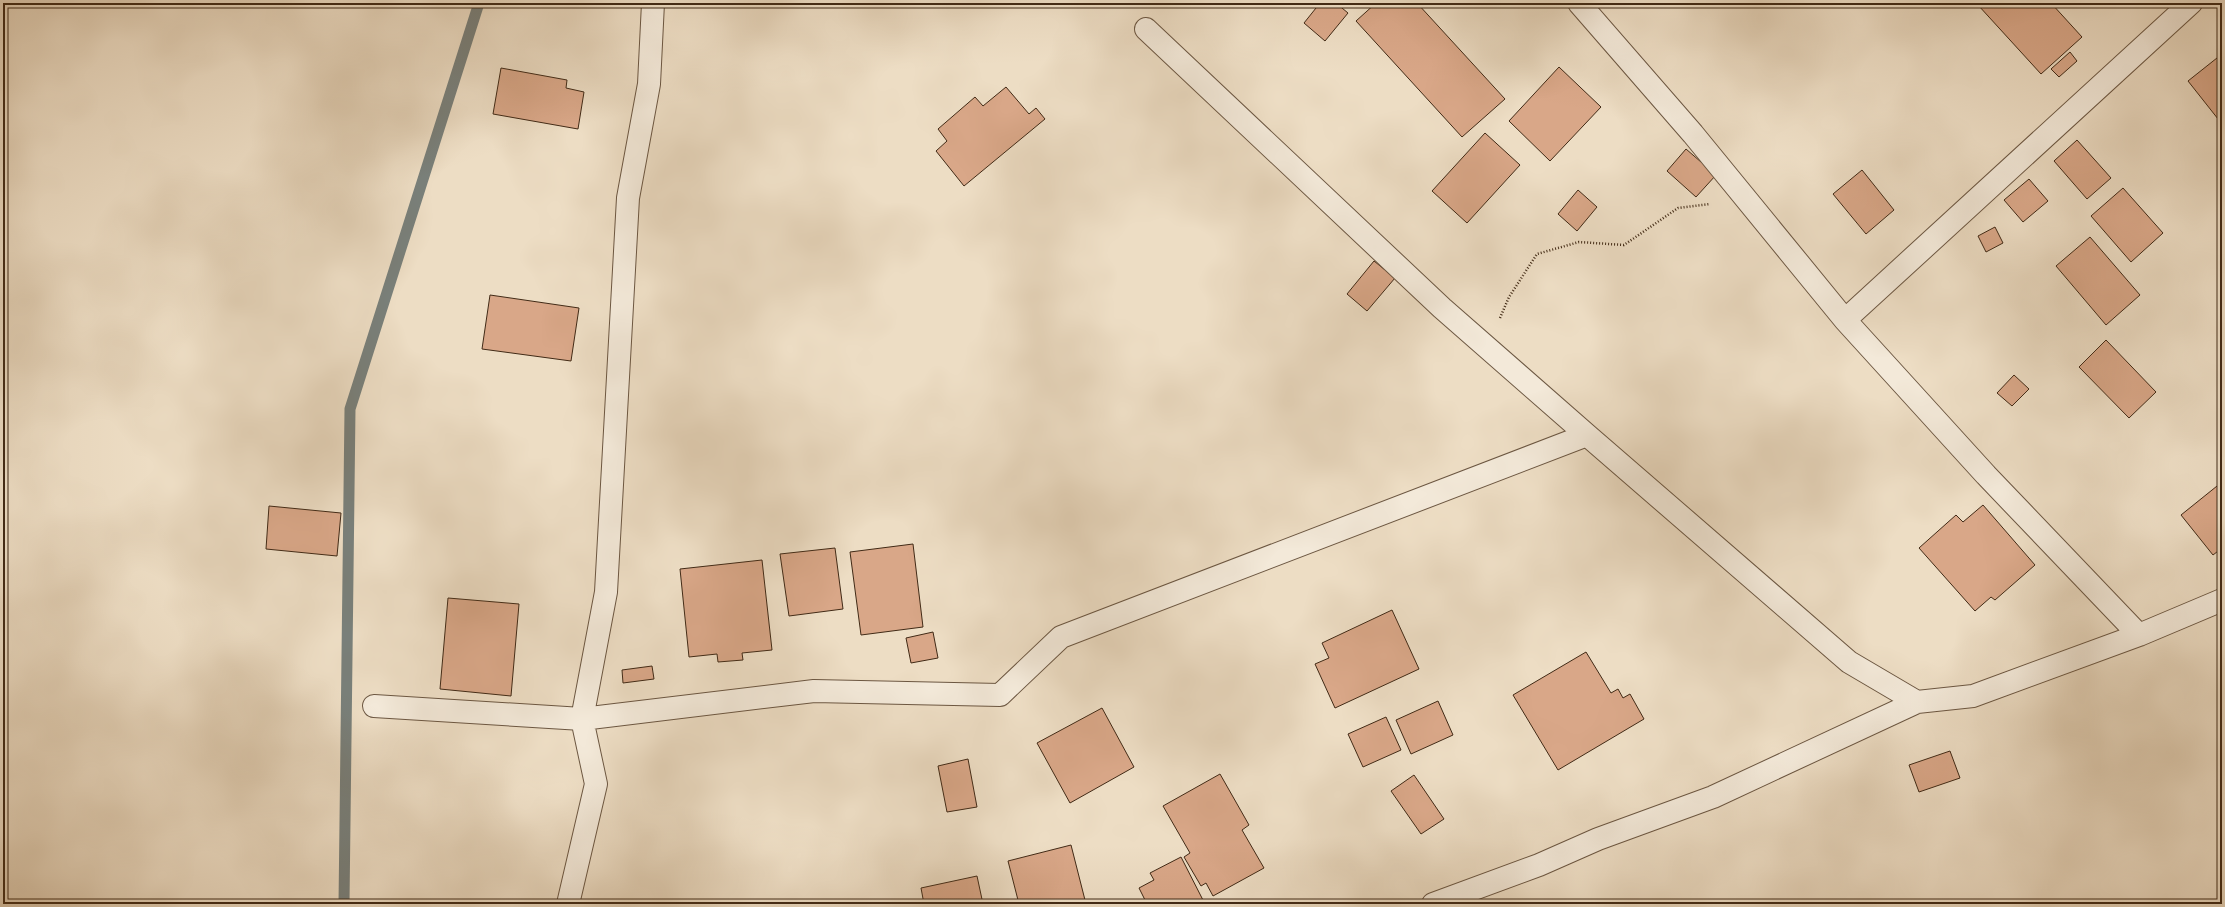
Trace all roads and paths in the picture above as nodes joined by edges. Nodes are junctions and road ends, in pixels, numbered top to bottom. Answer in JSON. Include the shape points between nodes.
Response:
{"nodes":[{"id":1,"x":653,"y":3,"type":"edge"},
{"id":2,"x":1579,"y":3,"type":"edge"},
{"id":3,"x":2190,"y":3,"type":"edge"},
{"id":4,"x":1146,"y":29,"type":"dead end"},
{"id":5,"x":1745,"y":197,"type":"junction"},
{"id":6,"x":1845,"y":320,"type":"junction"},
{"id":7,"x":1487,"y":348,"type":"junction"},
{"id":8,"x":1587,"y":435,"type":"junction"},
{"id":9,"x":2222,"y":600,"type":"edge"},
{"id":10,"x":2139,"y":635,"type":"junction"},
{"id":11,"x":1917,"y":702,"type":"junction"},
{"id":12,"x":374,"y":706,"type":"dead end"},
{"id":13,"x":582,"y":719,"type":"junction"},
{"id":14,"x":568,"y":904,"type":"edge"},
{"id":15,"x":1432,"y":904,"type":"edge"}],
"edges":[{"from":1,"to":13,"type":"street","via":[[649,84],[628,198],[606,592]]},
{"from":2,"to":5,"type":"street"},
{"from":3,"to":6,"type":"street"},
{"from":4,"to":7,"type":"street"},
{"from":5,"to":6,"type":"street"},
{"from":5,"to":7,"type":"path","via":[[1678,208],[1624,245],[1580,242],[1537,254],[1510,297]]},
{"from":6,"to":10,"type":"street","via":[[1986,475]]},
{"from":7,"to":8,"type":"street"},
{"from":8,"to":11,"type":"street","via":[[1849,662]]},
{"from":8,"to":13,"type":"street","via":[[1061,637],[1000,695],[814,691]]},
{"from":9,"to":10,"type":"street"},
{"from":10,"to":11,"type":"street","via":[[1972,696]]},
{"from":11,"to":15,"type":"street","via":[[1713,797]]},
{"from":12,"to":13,"type":"street"},
{"from":13,"to":14,"type":"street","via":[[596,784]]}]}
